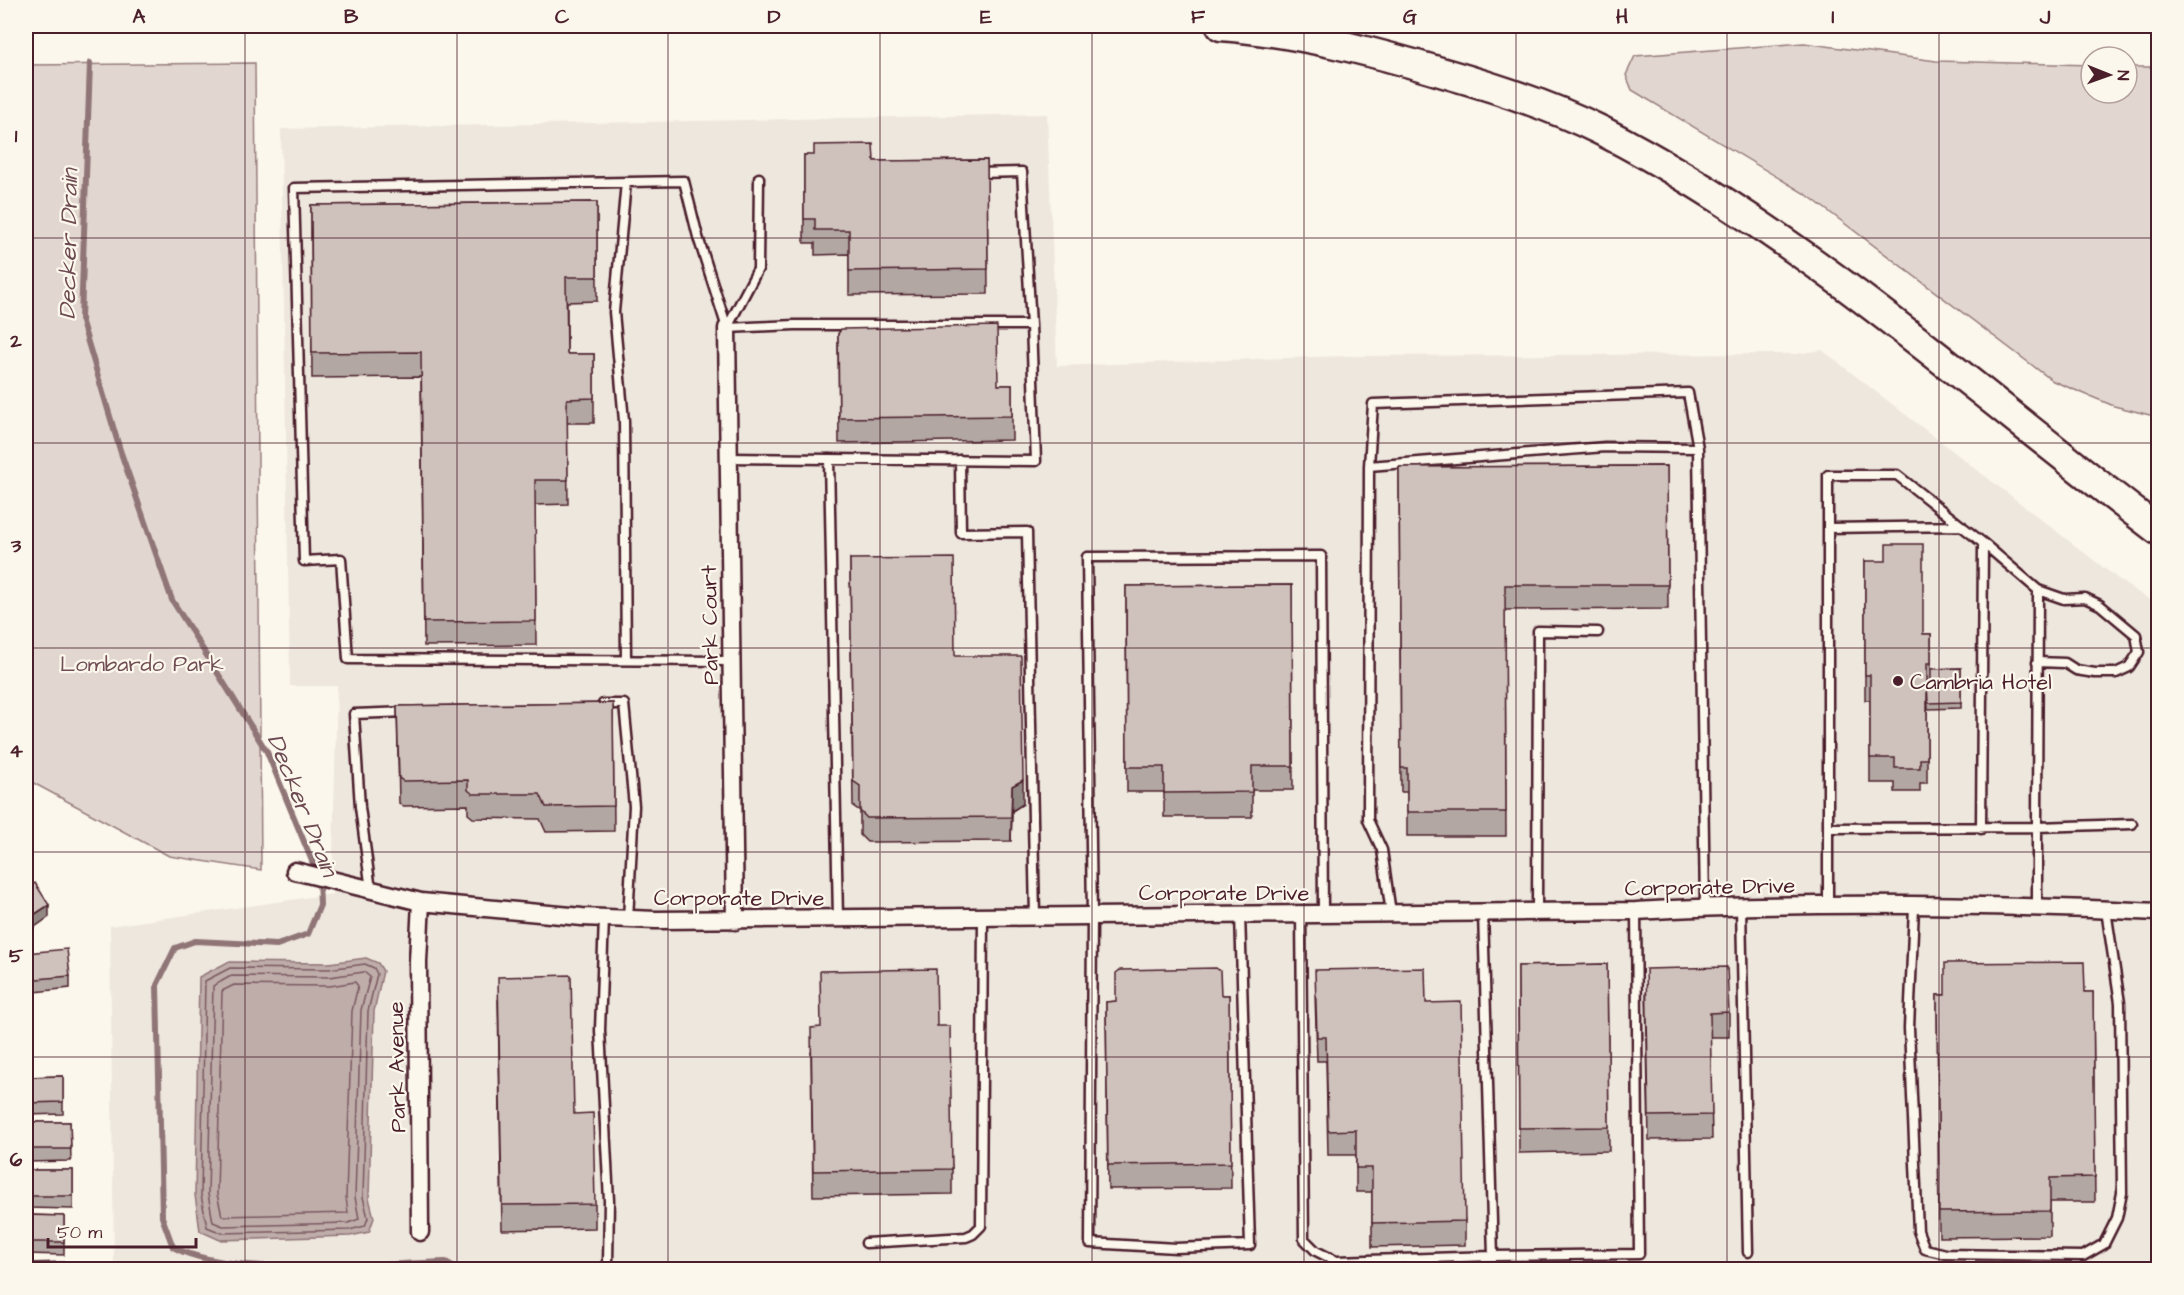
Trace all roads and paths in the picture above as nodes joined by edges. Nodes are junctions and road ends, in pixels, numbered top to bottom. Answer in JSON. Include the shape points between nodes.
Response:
{"nodes":[{"id":1,"x":1221,"y":26,"type":"edge"},
{"id":2,"x":964,"y":172,"type":"edge"},
{"id":3,"x":759,"y":178,"type":"dead end"},
{"id":4,"x":626,"y":182,"type":"junction"},
{"id":5,"x":1031,"y":325,"type":"junction"},
{"id":6,"x":727,"y":328,"type":"junction"},
{"id":7,"x":1698,"y":448,"type":"junction"},
{"id":8,"x":727,"y":458,"type":"junction"},
{"id":9,"x":829,"y":459,"type":"junction"},
{"id":10,"x":960,"y":460,"type":"junction"},
{"id":11,"x":1369,"y":465,"type":"junction"},
{"id":12,"x":1962,"y":526,"type":"junction"},
{"id":13,"x":1828,"y":528,"type":"junction"},
{"id":14,"x":2158,"y":530,"type":"edge"},
{"id":15,"x":1983,"y":543,"type":"junction"},
{"id":16,"x":2038,"y":590,"type":"junction"},
{"id":17,"x":1598,"y":632,"type":"dead end"},
{"id":18,"x":626,"y":660,"type":"junction"},
{"id":19,"x":733,"y":661,"type":"junction"},
{"id":20,"x":2037,"y":662,"type":"junction"},
{"id":21,"x":589,"y":705,"type":"edge"},
{"id":22,"x":413,"y":711,"type":"edge"},
{"id":23,"x":2132,"y":824,"type":"dead end"},
{"id":24,"x":1828,"y":828,"type":"junction"},
{"id":25,"x":2037,"y":828,"type":"junction"},
{"id":26,"x":1981,"y":829,"type":"junction"},
{"id":27,"x":295,"y":871,"type":"dead end"},
{"id":28,"x":371,"y":891,"type":"junction"},
{"id":29,"x":421,"y":902,"type":"junction"},
{"id":30,"x":1828,"y":906,"type":"junction"},
{"id":31,"x":1705,"y":907,"type":"junction"},
{"id":32,"x":1741,"y":907,"type":"junction"},
{"id":33,"x":1914,"y":907,"type":"junction"},
{"id":34,"x":2037,"y":907,"type":"junction"},
{"id":35,"x":2106,"y":910,"type":"junction"},
{"id":36,"x":1636,"y":911,"type":"junction"},
{"id":37,"x":1484,"y":912,"type":"junction"},
{"id":38,"x":1537,"y":912,"type":"junction"},
{"id":39,"x":2158,"y":912,"type":"edge"},
{"id":40,"x":1391,"y":913,"type":"junction"},
{"id":41,"x":1301,"y":914,"type":"junction"},
{"id":42,"x":1323,"y":914,"type":"junction"},
{"id":43,"x":1239,"y":915,"type":"junction"},
{"id":44,"x":1035,"y":916,"type":"junction"},
{"id":45,"x":1092,"y":916,"type":"junction"},
{"id":46,"x":983,"y":917,"type":"junction"},
{"id":47,"x":604,"y":918,"type":"junction"},
{"id":48,"x":628,"y":919,"type":"junction"},
{"id":49,"x":838,"y":919,"type":"junction"},
{"id":50,"x":735,"y":921,"type":"junction"},
{"id":51,"x":420,"y":1232,"type":"dead end"},
{"id":52,"x":866,"y":1243,"type":"dead end"},
{"id":53,"x":1748,"y":1252,"type":"dead end"},
{"id":54,"x":1493,"y":1256,"type":"junction"},
{"id":55,"x":608,"y":1263,"type":"dead end"}],
"edges":[{"from":1,"to":14,"type":"highway","via":[[1261,29],[1337,44],[1488,86],[1561,113],[1632,147],[1771,232]]},
{"from":2,"to":5,"type":"lane","via":[[1022,172]]},
{"from":3,"to":6,"type":"lane","via":[[758,269]]},
{"from":4,"to":6,"type":"lane","via":[[684,181]]},
{"from":4,"to":18,"type":"lane","via":[[614,312],[624,421]]},
{"from":4,"to":18,"type":"lane","via":[[294,188],[304,561],[341,559],[348,659]]},
{"from":5,"to":6,"type":"lane"},
{"from":5,"to":10,"type":"lane","via":[[1036,461]]},
{"from":6,"to":8,"type":"street","name":"Park Court"},
{"from":7,"to":11,"type":"lane","via":[[1605,447]]},
{"from":7,"to":11,"type":"lane","via":[[1688,393],[1373,404]]},
{"from":7,"to":31,"type":"lane"},
{"from":8,"to":9,"type":"lane"},
{"from":8,"to":19,"type":"street","name":"Park Court"},
{"from":9,"to":10,"type":"lane"},
{"from":9,"to":49,"type":"lane"},
{"from":10,"to":44,"type":"lane","via":[[961,533],[1027,532]]},
{"from":11,"to":40,"type":"lane","via":[[1368,820],[1382,850]]},
{"from":12,"to":13,"type":"lane"},
{"from":12,"to":13,"type":"lane","via":[[1898,476],[1828,475]]},
{"from":12,"to":15,"type":"lane"},
{"from":13,"to":24,"type":"lane"},
{"from":15,"to":16,"type":"lane"},
{"from":15,"to":26,"type":"lane"},
{"from":16,"to":20,"type":"lane"},
{"from":16,"to":20,"type":"lane","via":[[2064,599],[2085,598],[2100,605],[2136,635],[2139,652],[2129,667],[2116,673],[2096,674],[2065,663]]},
{"from":17,"to":38,"type":"lane","via":[[1538,632]]},
{"from":18,"to":19,"type":"lane"},
{"from":19,"to":50,"type":"street","name":"Park Court"},
{"from":20,"to":25,"type":"lane"},
{"from":21,"to":48,"type":"lane","via":[[624,704],[634,806]]},
{"from":22,"to":28,"type":"lane","via":[[354,714]]},
{"from":23,"to":25,"type":"lane"},
{"from":24,"to":26,"type":"lane"},
{"from":24,"to":30,"type":"lane"},
{"from":25,"to":26,"type":"lane"},
{"from":25,"to":34,"type":"lane"},
{"from":27,"to":28,"type":"street","name":"Corporate Drive"},
{"from":28,"to":29,"type":"street","name":"Corporate Drive"},
{"from":29,"to":47,"type":"street","name":"Corporate Drive"},
{"from":29,"to":51,"type":"street","name":"Park Avenue"},
{"from":30,"to":32,"type":"street","name":"Corporate Drive"},
{"from":30,"to":33,"type":"street","name":"Corporate Drive"},
{"from":31,"to":32,"type":"street","name":"Corporate Drive"},
{"from":31,"to":36,"type":"street","name":"Corporate Drive"},
{"from":32,"to":53,"type":"lane"},
{"from":33,"to":34,"type":"street","name":"Corporate Drive"},
{"from":33,"to":35,"type":"lane","via":[[1911,1087],[1918,1231],[1925,1249],[1946,1254],[2083,1257],[2104,1244],[2122,1193],[2120,1003]]},
{"from":34,"to":35,"type":"street","name":"Corporate Drive"},
{"from":35,"to":39,"type":"street","name":"Corporate Drive"},
{"from":36,"to":38,"type":"street","name":"Corporate Drive"},
{"from":36,"to":54,"type":"lane","via":[[1639,1254]]},
{"from":37,"to":38,"type":"street","name":"Corporate Drive"},
{"from":37,"to":40,"type":"street","name":"Corporate Drive"},
{"from":37,"to":54,"type":"lane"},
{"from":40,"to":42,"type":"street","name":"Corporate Drive"},
{"from":41,"to":42,"type":"street","name":"Corporate Drive"},
{"from":41,"to":43,"type":"street","name":"Corporate Drive"},
{"from":41,"to":54,"type":"lane","via":[[1304,1239],[1316,1251],[1336,1261]]},
{"from":42,"to":45,"type":"lane","via":[[1321,556],[1087,557]]},
{"from":43,"to":45,"type":"street","name":"Corporate Drive"},
{"from":43,"to":45,"type":"lane","via":[[1250,1245],[1176,1248],[1090,1243]]},
{"from":44,"to":45,"type":"street","name":"Corporate Drive"},
{"from":44,"to":46,"type":"street","name":"Corporate Drive"},
{"from":46,"to":49,"type":"street","name":"Corporate Drive"},
{"from":46,"to":52,"type":"lane","via":[[981,1226],[966,1237]]},
{"from":47,"to":48,"type":"street","name":"Corporate Drive"},
{"from":47,"to":55,"type":"lane","via":[[600,1030],[609,1201]]},
{"from":48,"to":50,"type":"street","name":"Corporate Drive"},
{"from":49,"to":50,"type":"street","name":"Corporate Drive"}]}
